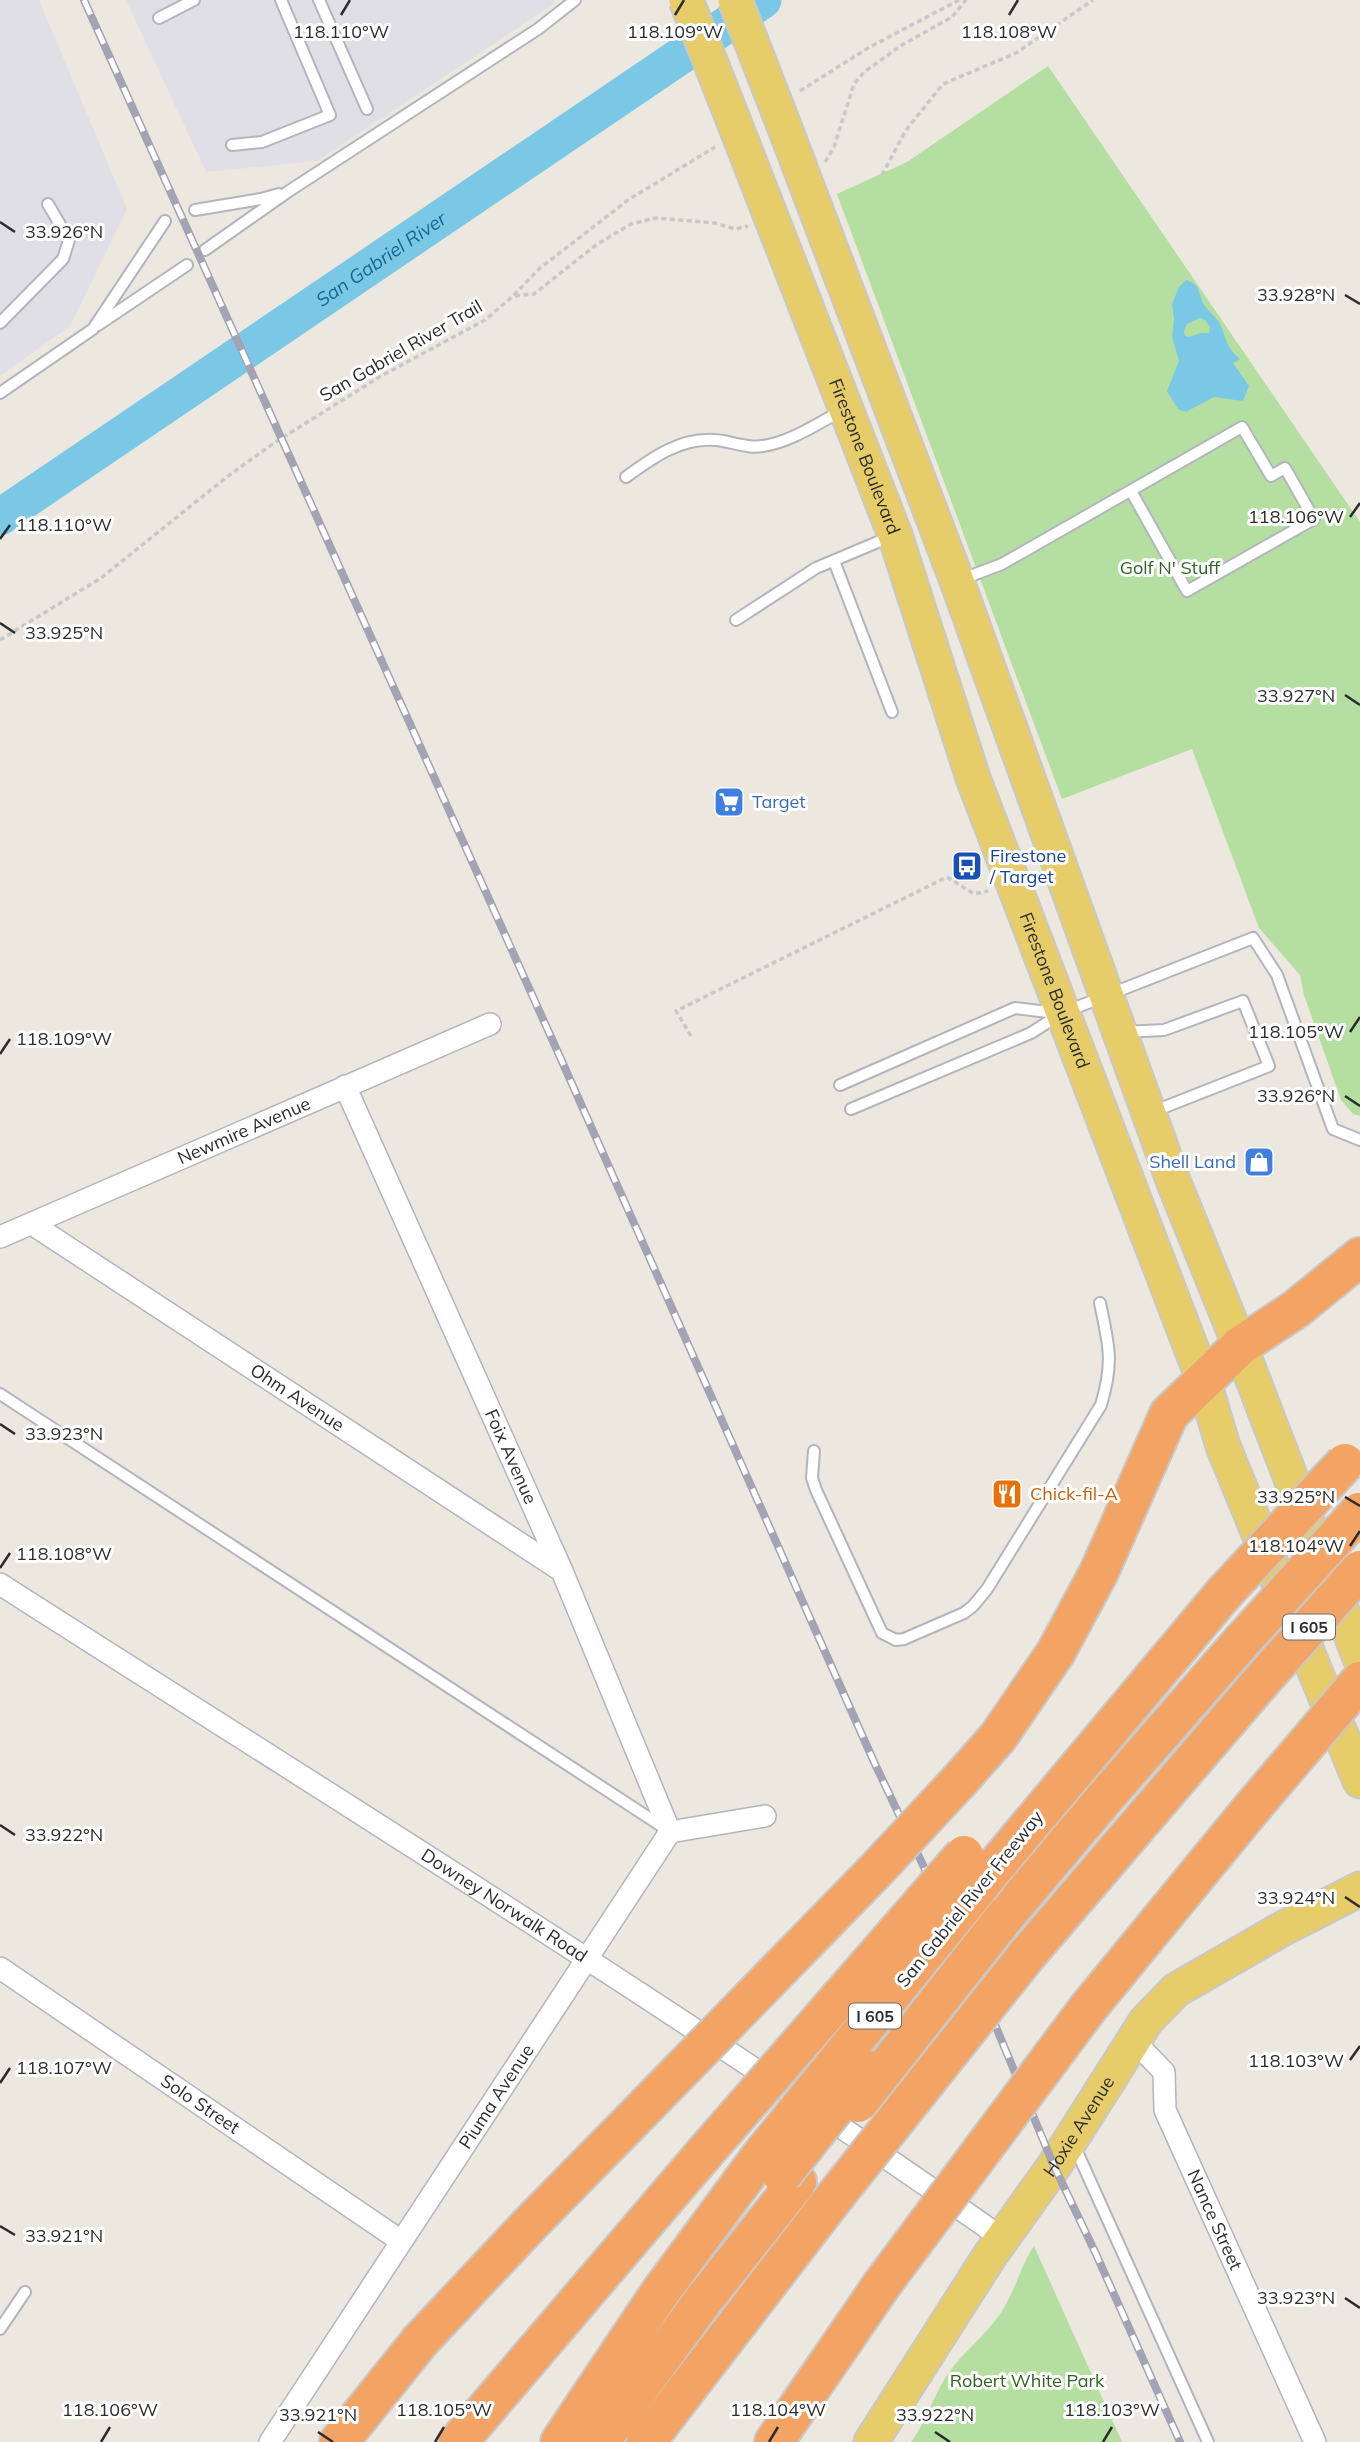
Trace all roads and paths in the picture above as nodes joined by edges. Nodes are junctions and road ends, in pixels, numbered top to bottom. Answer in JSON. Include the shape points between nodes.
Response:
{"nodes":[{"id":1,"x":194,"y":0,"type":"edge"},
{"id":2,"x":281,"y":0,"type":"edge"},
{"id":3,"x":318,"y":0,"type":"edge"},
{"id":4,"x":686,"y":0,"type":"edge"},
{"id":5,"x":736,"y":0,"type":"edge"},
{"id":6,"x":959,"y":0,"type":"edge"},
{"id":7,"x":966,"y":0,"type":"edge"},
{"id":8,"x":1093,"y":0,"type":"edge"},
{"id":9,"x":574,"y":1,"type":"edge"},
{"id":10,"x":159,"y":18,"type":"dead end"},
{"id":11,"x":367,"y":109,"type":"dead end"},
{"id":12,"x":787,"y":110,"type":"junction"},
{"id":13,"x":232,"y":145,"type":"dead end"},
{"id":14,"x":730,"y":148,"type":"junction"},
{"id":15,"x":883,"y":175,"type":"dead end"},
{"id":16,"x":804,"y":177,"type":"junction"},
{"id":17,"x":289,"y":191,"type":"junction"},
{"id":18,"x":48,"y":204,"type":"dead end"},
{"id":19,"x":195,"y":210,"type":"dead end"},
{"id":20,"x":770,"y":217,"type":"junction"},
{"id":21,"x":165,"y":221,"type":"dead end"},
{"id":22,"x":205,"y":250,"type":"dead end"},
{"id":23,"x":187,"y":265,"type":"dead end"},
{"id":24,"x":513,"y":296,"type":"junction"},
{"id":25,"x":0,"y":323,"type":"edge"},
{"id":26,"x":93,"y":329,"type":"junction"},
{"id":27,"x":0,"y":393,"type":"edge"},
{"id":28,"x":845,"y":409,"type":"junction"},
{"id":29,"x":626,"y":477,"type":"dead end"},
{"id":30,"x":1131,"y":491,"type":"junction"},
{"id":31,"x":895,"y":535,"type":"junction"},
{"id":32,"x":834,"y":561,"type":"junction"},
{"id":33,"x":957,"y":581,"type":"junction"},
{"id":34,"x":736,"y":621,"type":"dead end"},
{"id":35,"x":0,"y":640,"type":"edge"},
{"id":36,"x":998,"y":694,"type":"junction"},
{"id":37,"x":892,"y":712,"type":"dead end"},
{"id":38,"x":1014,"y":885,"type":"junction"},
{"id":39,"x":1108,"y":996,"type":"junction"},
{"id":40,"x":1062,"y":1013,"type":"junction"},
{"id":41,"x":490,"y":1024,"type":"dead end"},
{"id":42,"x":1120,"y":1032,"type":"junction"},
{"id":43,"x":691,"y":1035,"type":"dead end"},
{"id":44,"x":840,"y":1085,"type":"dead end"},
{"id":45,"x":345,"y":1086,"type":"junction"},
{"id":46,"x":851,"y":1109,"type":"dead end"},
{"id":47,"x":1149,"y":1113,"type":"junction"},
{"id":48,"x":1360,"y":1140,"type":"edge"},
{"id":49,"x":32,"y":1224,"type":"junction"},
{"id":50,"x":0,"y":1237,"type":"edge"},
{"id":51,"x":1360,"y":1257,"type":"edge"},
{"id":52,"x":1100,"y":1303,"type":"dead end"},
{"id":53,"x":1240,"y":1346,"type":"junction"},
{"id":54,"x":1203,"y":1379,"type":"junction"},
{"id":55,"x":0,"y":1394,"type":"edge"},
{"id":56,"x":814,"y":1451,"type":"dead end"},
{"id":57,"x":1356,"y":1487,"type":"edge"},
{"id":58,"x":1360,"y":1570,"type":"edge"},
{"id":59,"x":562,"y":1571,"type":"junction"},
{"id":60,"x":0,"y":1584,"type":"edge"},
{"id":61,"x":1235,"y":1620,"type":"junction"},
{"id":62,"x":1360,"y":1658,"type":"edge"},
{"id":63,"x":1360,"y":1681,"type":"edge"},
{"id":64,"x":1360,"y":1781,"type":"edge"},
{"id":65,"x":765,"y":1816,"type":"dead end"},
{"id":66,"x":670,"y":1832,"type":"junction"},
{"id":67,"x":990,"y":1885,"type":"junction"},
{"id":68,"x":1360,"y":1889,"type":"edge"},
{"id":69,"x":586,"y":1959,"type":"junction"},
{"id":70,"x":0,"y":1968,"type":"edge"},
{"id":71,"x":1133,"y":2040,"type":"junction"},
{"id":72,"x":1071,"y":2138,"type":"junction"},
{"id":73,"x":780,"y":2171,"type":"junction"},
{"id":74,"x":829,"y":2204,"type":"junction"},
{"id":75,"x":1002,"y":2238,"type":"junction"},
{"id":76,"x":401,"y":2241,"type":"junction"},
{"id":77,"x":25,"y":2292,"type":"dead end"},
{"id":78,"x":0,"y":2329,"type":"edge"},
{"id":79,"x":270,"y":2442,"type":"edge"},
{"id":80,"x":340,"y":2442,"type":"edge"},
{"id":81,"x":457,"y":2442,"type":"edge"},
{"id":82,"x":559,"y":2442,"type":"edge"},
{"id":83,"x":600,"y":2442,"type":"edge"},
{"id":84,"x":646,"y":2442,"type":"edge"},
{"id":85,"x":676,"y":2442,"type":"edge"},
{"id":86,"x":775,"y":2442,"type":"edge"},
{"id":87,"x":871,"y":2442,"type":"edge"},
{"id":88,"x":1208,"y":2442,"type":"edge"},
{"id":89,"x":1315,"y":2442,"type":"edge"}],
"edges":[{"from":1,"to":10,"type":"lane"},
{"from":2,"to":13,"type":"lane","via":[[330,115],[262,142]]},
{"from":3,"to":11,"type":"lane"},
{"from":4,"to":14,"type":"main road","name":"Firestone Boulevard","bridge":true},
{"from":5,"to":12,"type":"main road","bridge":true},
{"from":6,"to":12,"type":"path","via":[[868,48]]},
{"from":7,"to":16,"type":"path","via":[[952,18],[864,72],[854,84],[834,147],[824,163]]},
{"from":8,"to":15,"type":"path","via":[[1016,53],[943,84],[906,130]]},
{"from":9,"to":17,"type":"lane"},
{"from":12,"to":16,"type":"main road"},
{"from":14,"to":20,"type":"main road","name":"Firestone Boulevard"},
{"from":14,"to":24,"type":"path","name":"San Gabriel River Trail","via":[[618,208],[539,269]]},
{"from":16,"to":33,"type":"main road"},
{"from":17,"to":19,"type":"lane"},
{"from":17,"to":22,"type":"lane"},
{"from":18,"to":25,"type":"lane","via":[[69,240],[63,260]]},
{"from":20,"to":24,"type":"path","via":[[736,229],[675,218],[631,224],[596,245],[534,295]]},
{"from":20,"to":28,"type":"main road","name":"Firestone Boulevard"},
{"from":21,"to":26,"type":"lane"},
{"from":23,"to":26,"type":"lane"},
{"from":24,"to":35,"type":"path","name":"San Gabriel River Trail","via":[[467,331],[381,376],[274,443],[109,572]]},
{"from":26,"to":27,"type":"lane"},
{"from":28,"to":29,"type":"lane","via":[[761,447],[696,440],[657,455]]},
{"from":28,"to":31,"type":"main road","name":"Firestone Boulevard"},
{"from":30,"to":30,"type":"lane","via":[[1242,428],[1271,476],[1285,468],[1314,519],[1187,592]]},
{"from":30,"to":33,"type":"lane","via":[[1002,564]]},
{"from":31,"to":32,"type":"lane"},
{"from":31,"to":36,"type":"main road","via":[[921,563],[967,684],[975,692]]},
{"from":31,"to":38,"type":"main road","name":"Firestone Boulevard","via":[[973,778]]},
{"from":32,"to":34,"type":"lane"},
{"from":32,"to":37,"type":"lane"},
{"from":33,"to":36,"type":"main road"},
{"from":36,"to":39,"type":"main road"},
{"from":38,"to":40,"type":"main road","name":"Firestone Boulevard"},
{"from":38,"to":43,"type":"path","via":[[974,894],[947,877],[676,1011]]},
{"from":39,"to":40,"type":"lane"},
{"from":39,"to":42,"type":"main road"},
{"from":39,"to":48,"type":"lane","via":[[1253,937],[1277,975],[1333,1129]]},
{"from":40,"to":44,"type":"lane","via":[[1015,1008]]},
{"from":40,"to":46,"type":"lane","via":[[1031,1033]]},
{"from":40,"to":54,"type":"main road","name":"Firestone Boulevard"},
{"from":41,"to":45,"type":"street","name":"Newmire Avenue"},
{"from":42,"to":47,"type":"main road"},
{"from":42,"to":47,"type":"lane","via":[[1164,1030],[1243,1001],[1269,1066]]},
{"from":45,"to":49,"type":"street","name":"Newmire Avenue"},
{"from":45,"to":59,"type":"street","name":"Foix Avenue"},
{"from":47,"to":53,"type":"main road"},
{"from":49,"to":50,"type":"street","name":"Newmire Avenue"},
{"from":49,"to":59,"type":"street","name":"Ohm Avenue"},
{"from":51,"to":53,"type":"highway","via":[[1296,1309]]},
{"from":52,"to":56,"type":"lane","via":[[1110,1353],[1101,1405],[987,1589],[964,1612],[904,1639],[882,1633],[816,1490]]},
{"from":53,"to":54,"type":"highway"},
{"from":53,"to":62,"type":"main road"},
{"from":54,"to":64,"type":"main road","name":"Firestone Boulevard","via":[[1223,1446]]},
{"from":54,"to":80,"type":"highway","bridge":true,"via":[[1168,1414],[1099,1572],[1056,1652],[998,1737],[878,1868],[420,2340]]},
{"from":55,"to":66,"type":"lane"},
{"from":57,"to":61,"type":"highway","name":"San Gabriel River Freeway","bridge":true},
{"from":57,"to":61,"type":"highway","bridge":true},
{"from":58,"to":74,"type":"highway","number":"I 605","bridge":true,"via":[[1026,1956]]},
{"from":59,"to":66,"type":"street","name":"Foix Avenue"},
{"from":60,"to":69,"type":"street","name":"Downey Norwalk Road"},
{"from":61,"to":67,"type":"highway"},
{"from":61,"to":67,"type":"highway","name":"San Gabriel River Freeway","via":[[1040,1813]]},
{"from":63,"to":86,"type":"highway","bridge":true,"via":[[1088,2008],[883,2283]]},
{"from":65,"to":66,"type":"street"},
{"from":66,"to":69,"type":"street","name":"Piuma Avenue"},
{"from":67,"to":73,"type":"highway","name":"San Gabriel River Freeway","number":"I 605","bridge":true},
{"from":67,"to":81,"type":"highway","bridge":true,"via":[[701,2157]]},
{"from":68,"to":71,"type":"main road","name":"Hoxie Avenue","via":[[1176,1990]]},
{"from":69,"to":75,"type":"street","name":"Downey Norwalk Road","via":[[841,2125]]},
{"from":69,"to":76,"type":"street","name":"Piuma Avenue"},
{"from":70,"to":76,"type":"street","name":"Solo Street"},
{"from":71,"to":72,"type":"main road","name":"Hoxie Avenue"},
{"from":71,"to":89,"type":"street","name":"Nance Street","via":[[1164,2072],[1165,2110]]},
{"from":72,"to":75,"type":"main road","name":"Hoxie Avenue"},
{"from":72,"to":88,"type":"lane"},
{"from":73,"to":82,"type":"highway","name":"San Gabriel River Freeway","number":"I 605","via":[[659,2294]]},
{"from":73,"to":83,"type":"highway","via":[[702,2302]]},
{"from":74,"to":84,"type":"highway","number":"I 605"},
{"from":74,"to":85,"type":"highway"},
{"from":75,"to":87,"type":"main road","name":"Hoxie Avenue"},
{"from":76,"to":79,"type":"street","name":"Piuma Avenue"},
{"from":77,"to":78,"type":"lane"}]}
